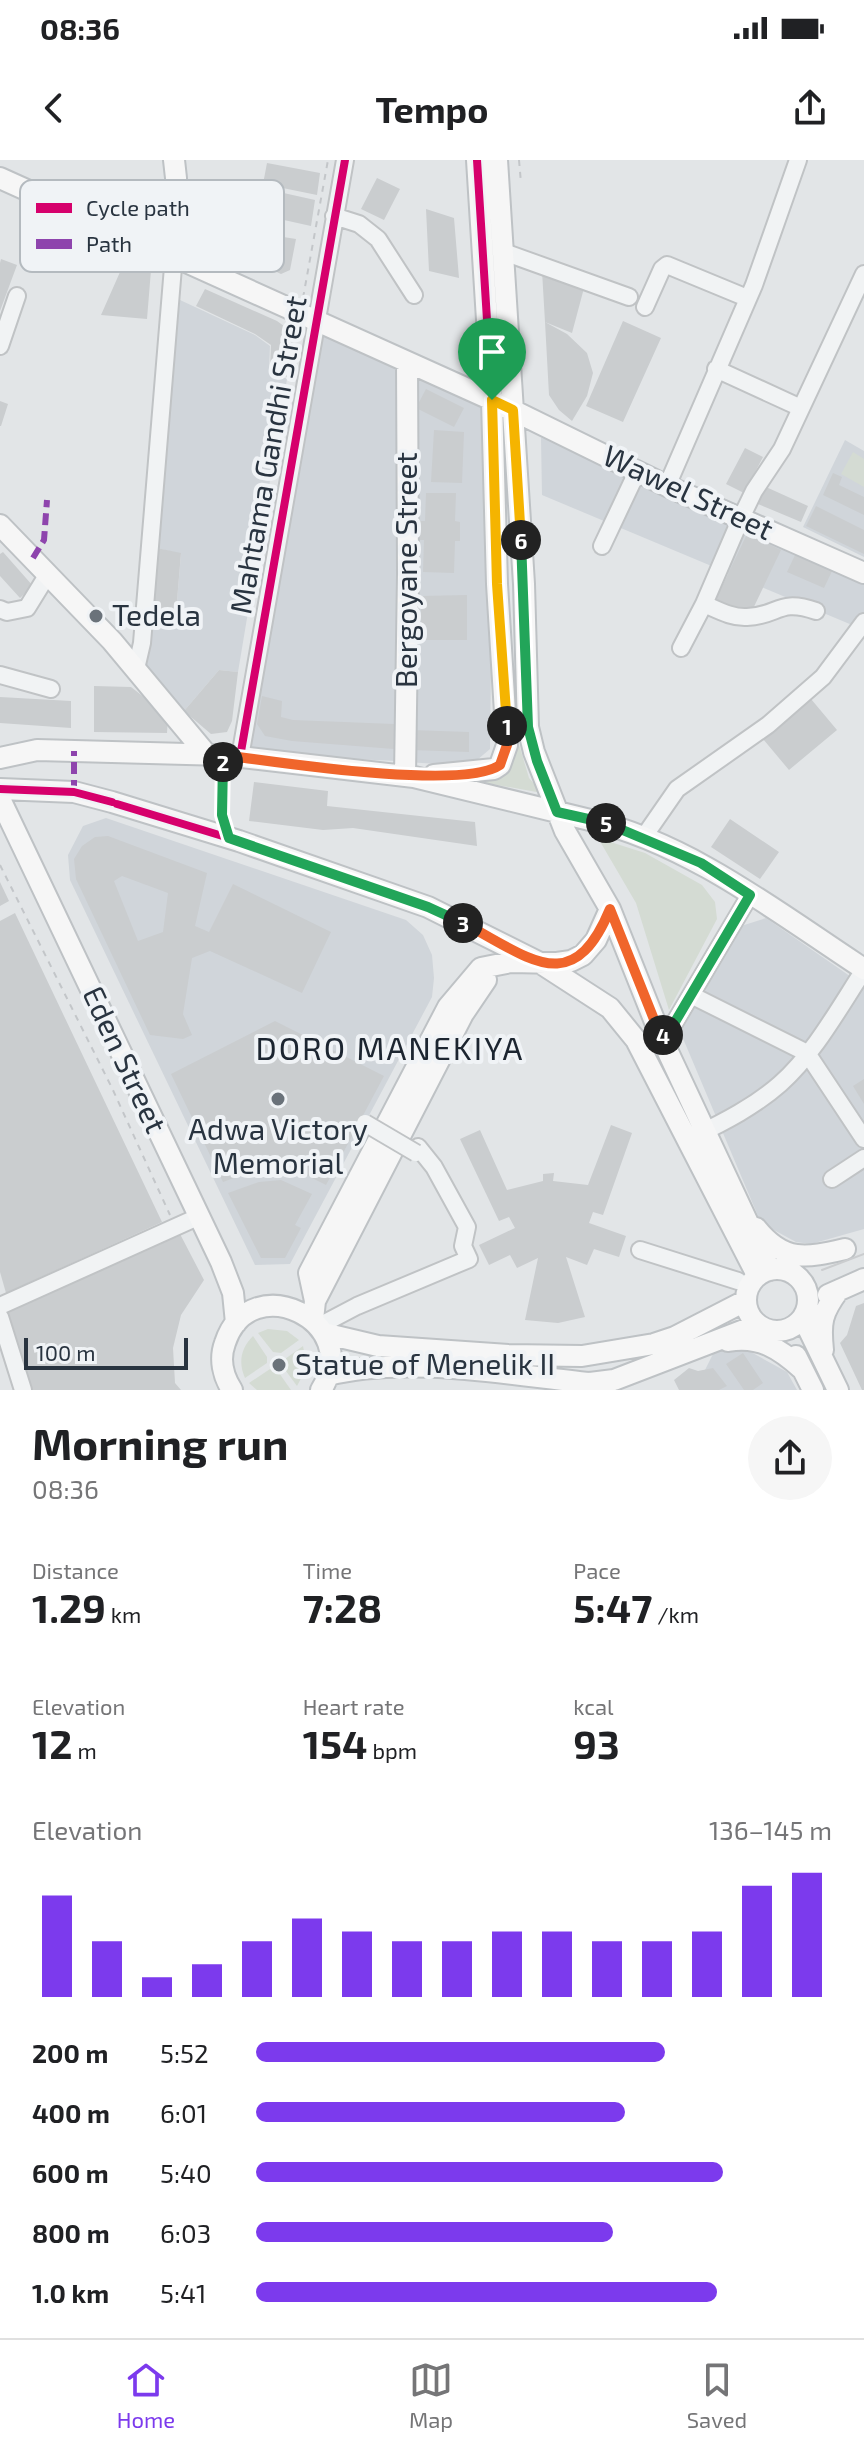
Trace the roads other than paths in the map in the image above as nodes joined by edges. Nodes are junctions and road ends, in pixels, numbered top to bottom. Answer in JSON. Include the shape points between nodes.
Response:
{"nodes":[{"id":1,"x":174,"y":160,"type":"edge"},
{"id":2,"x":345,"y":160,"type":"edge"},
{"id":3,"x":477,"y":160,"type":"edge"},
{"id":4,"x":497,"y":160,"type":"edge"},
{"id":5,"x":798,"y":160,"type":"edge"},
{"id":6,"x":0,"y":178,"type":"edge"},
{"id":7,"x":176,"y":180,"type":"edge"},
{"id":8,"x":20,"y":187,"type":"edge"},
{"id":9,"x":334,"y":216,"type":"junction"},
{"id":10,"x":501,"y":251,"type":"junction"},
{"id":11,"x":173,"y":272,"type":"edge"},
{"id":12,"x":211,"y":272,"type":"edge"},
{"id":13,"x":864,"y":274,"type":"edge"},
{"id":14,"x":414,"y":295,"type":"dead end"},
{"id":15,"x":17,"y":296,"type":"dead end"},
{"id":16,"x":629,"y":297,"type":"dead end"},
{"id":17,"x":747,"y":298,"type":"junction"},
{"id":18,"x":645,"y":307,"type":"dead end"},
{"id":19,"x":318,"y":322,"type":"junction"},
{"id":20,"x":0,"y":346,"type":"edge"},
{"id":21,"x":407,"y":363,"type":"junction"},
{"id":22,"x":716,"y":369,"type":"junction"},
{"id":23,"x":492,"y":400,"type":"junction"},
{"id":24,"x":801,"y":408,"type":"junction"},
{"id":25,"x":513,"y":410,"type":"junction"},
{"id":26,"x":637,"y":472,"type":"junction"},
{"id":27,"x":667,"y":486,"type":"junction"},
{"id":28,"x":741,"y":518,"type":"junction"},
{"id":29,"x":0,"y":525,"type":"edge"},
{"id":30,"x":602,"y":546,"type":"dead end"},
{"id":31,"x":864,"y":573,"type":"edge"},
{"id":32,"x":48,"y":574,"type":"junction"},
{"id":33,"x":704,"y":604,"type":"junction"},
{"id":34,"x":0,"y":609,"type":"edge"},
{"id":35,"x":816,"y":611,"type":"dead end"},
{"id":36,"x":864,"y":622,"type":"edge"},
{"id":37,"x":681,"y":648,"type":"dead end"},
{"id":38,"x":136,"y":669,"type":"junction"},
{"id":39,"x":0,"y":675,"type":"edge"},
{"id":40,"x":51,"y":689,"type":"dead end"},
{"id":41,"x":223,"y":756,"type":"junction"},
{"id":42,"x":0,"y":758,"type":"edge"},
{"id":43,"x":410,"y":777,"type":"junction"},
{"id":44,"x":0,"y":789,"type":"edge"},
{"id":45,"x":0,"y":799,"type":"edge"},
{"id":46,"x":557,"y":812,"type":"junction"},
{"id":47,"x":643,"y":838,"type":"junction"},
{"id":48,"x":423,"y":894,"type":"dead end"},
{"id":49,"x":750,"y":895,"type":"junction"},
{"id":50,"x":610,"y":909,"type":"junction"},
{"id":51,"x":454,"y":918,"type":"junction"},
{"id":52,"x":542,"y":964,"type":"junction"},
{"id":53,"x":864,"y":969,"type":"edge"},
{"id":54,"x":691,"y":995,"type":"junction"},
{"id":55,"x":661,"y":1037,"type":"junction"},
{"id":56,"x":807,"y":1053,"type":"junction"},
{"id":57,"x":363,"y":1122,"type":"dead end"},
{"id":58,"x":697,"y":1136,"type":"junction"},
{"id":59,"x":864,"y":1139,"type":"edge"},
{"id":60,"x":864,"y":1158,"type":"edge"},
{"id":61,"x":832,"y":1179,"type":"dead end"},
{"id":62,"x":741,"y":1210,"type":"junction"},
{"id":63,"x":200,"y":1216,"type":"junction"},
{"id":64,"x":854,"y":1246,"type":"edge"},
{"id":65,"x":640,"y":1250,"type":"dead end"},
{"id":66,"x":864,"y":1279,"type":"edge"},
{"id":67,"x":760,"y":1280,"type":"junction"},
{"id":68,"x":838,"y":1291,"type":"junction"},
{"id":69,"x":0,"y":1306,"type":"edge"},
{"id":70,"x":806,"y":1311,"type":"junction"},
{"id":71,"x":0,"y":1317,"type":"edge"},
{"id":72,"x":317,"y":1320,"type":"junction"},
{"id":73,"x":236,"y":1323,"type":"junction"},
{"id":74,"x":757,"y":1325,"type":"junction"},
{"id":75,"x":785,"y":1331,"type":"junction"},
{"id":76,"x":708,"y":1345,"type":"junction"},
{"id":77,"x":825,"y":1365,"type":"junction"},
{"id":78,"x":802,"y":1369,"type":"junction"},
{"id":79,"x":324,"y":1383,"type":"edge"},
{"id":80,"x":551,"y":1384,"type":"edge"},
{"id":81,"x":23,"y":1390,"type":"edge"},
{"id":82,"x":232,"y":1390,"type":"edge"},
{"id":83,"x":813,"y":1390,"type":"edge"},
{"id":84,"x":838,"y":1390,"type":"edge"}],
"edges":[{"from":1,"to":7,"type":"main road"},
{"from":2,"to":9,"type":"street","name":"Mahtama Gandhi Street"},
{"from":3,"to":23,"type":"main road"},
{"from":4,"to":10,"type":"main road"},
{"from":5,"to":17,"type":"street"},
{"from":6,"to":8,"type":"main road","name":"Wawel Street"},
{"from":9,"to":14,"type":"street","via":[[359,224],[378,239]]},
{"from":9,"to":19,"type":"street","name":"Mahtama Gandhi Street"},
{"from":10,"to":16,"type":"street"},
{"from":10,"to":25,"type":"main road"},
{"from":11,"to":38,"type":"street"},
{"from":12,"to":19,"type":"main road","name":"Wawel Street"},
{"from":13,"to":24,"type":"street"},
{"from":15,"to":20,"type":"street"},
{"from":17,"to":18,"type":"street","via":[[667,265]]},
{"from":17,"to":22,"type":"street"},
{"from":19,"to":21,"type":"main road","name":"Wawel Street"},
{"from":19,"to":41,"type":"street","name":"Mahtama Gandhi Street"},
{"from":21,"to":23,"type":"main road","name":"Wawel Street"},
{"from":21,"to":43,"type":"main road","name":"Bergoyane Street"},
{"from":22,"to":24,"type":"street"},
{"from":22,"to":27,"type":"street"},
{"from":23,"to":25,"type":"main road","name":"Wawel Street"},
{"from":23,"to":43,"type":"main road","via":[[507,745],[500,765],[484,772]]},
{"from":24,"to":28,"type":"street"},
{"from":25,"to":26,"type":"main road","name":"Wawel Street"},
{"from":25,"to":46,"type":"main road","via":[[528,727]]},
{"from":26,"to":27,"type":"main road","name":"Wawel Street"},
{"from":26,"to":30,"type":"street"},
{"from":27,"to":28,"type":"main road","name":"Wawel Street"},
{"from":28,"to":31,"type":"main road","name":"Wawel Street"},
{"from":28,"to":33,"type":"street"},
{"from":29,"to":32,"type":"main road"},
{"from":32,"to":34,"type":"street","via":[[27,608]]},
{"from":32,"to":38,"type":"main road"},
{"from":33,"to":35,"type":"street","via":[[736,617],[763,615],[784,605]]},
{"from":33,"to":37,"type":"street"},
{"from":36,"to":47,"type":"street","via":[[823,677],[768,725],[677,789]]},
{"from":38,"to":41,"type":"main road"},
{"from":39,"to":40,"type":"street"},
{"from":41,"to":42,"type":"main road","via":[[37,750]]},
{"from":41,"to":43,"type":"main road"},
{"from":43,"to":46,"type":"main road"},
{"from":44,"to":51,"type":"main road","via":[[74,792],[229,838]]},
{"from":45,"to":63,"type":"main road","name":"Eden Street"},
{"from":46,"to":47,"type":"main road"},
{"from":46,"to":50,"type":"main road"},
{"from":47,"to":49,"type":"main road","via":[[701,863]]},
{"from":48,"to":51,"type":"street"},
{"from":49,"to":53,"type":"main road"},
{"from":49,"to":54,"type":"street"},
{"from":50,"to":52,"type":"main road","via":[[583,955]]},
{"from":50,"to":55,"type":"main road"},
{"from":51,"to":52,"type":"main road"},
{"from":52,"to":58,"type":"main road","via":[[610,1008]]},
{"from":52,"to":72,"type":"main road","via":[[511,962],[487,977],[463,1014]]},
{"from":53,"to":56,"type":"street"},
{"from":54,"to":55,"type":"street"},
{"from":54,"to":56,"type":"street"},
{"from":55,"to":58,"type":"main road"},
{"from":56,"to":58,"type":"street","via":[[762,1099]]},
{"from":56,"to":59,"type":"street"},
{"from":57,"to":72,"type":"street","bridge":true,"via":[[417,1150],[434,1167],[467,1227],[463,1246],[469,1259]]},
{"from":58,"to":62,"type":"main road"},
{"from":58,"to":67,"type":"main road","via":[[741,1247],[742,1263]]},
{"from":60,"to":61,"type":"street"},
{"from":62,"to":64,"type":"main road","via":[[771,1245],[788,1254],[813,1256]]},
{"from":62,"to":67,"type":"main road"},
{"from":63,"to":69,"type":"street"},
{"from":63,"to":73,"type":"main road","name":"Eden Street","via":[[233,1293]]},
{"from":64,"to":67,"type":"main road"},
{"from":65,"to":67,"type":"street"},
{"from":66,"to":68,"type":"main road"},
{"from":67,"to":70,"type":"main road","via":[[804,1285]]},
{"from":67,"to":72,"type":"main road","via":[[712,1319],[675,1337],[582,1356],[378,1346]]},
{"from":67,"to":74,"type":"main road","via":[[747,1310]]},
{"from":68,"to":70,"type":"main road"},
{"from":68,"to":77,"type":"main road","via":[[824,1310]]},
{"from":70,"to":75,"type":"main road"},
{"from":70,"to":77,"type":"main road"},
{"from":71,"to":81,"type":"street"},
{"from":72,"to":73,"type":"main road","via":[[274,1306],[249,1312]]},
{"from":72,"to":79,"type":"main road","via":[[330,1361]]},
{"from":73,"to":82,"type":"main road","via":[[227,1335],[222,1364]]},
{"from":74,"to":75,"type":"main road"},
{"from":74,"to":76,"type":"main road"},
{"from":75,"to":78,"type":"main road"},
{"from":76,"to":78,"type":"main road","via":[[740,1338],[755,1341],[779,1348]]},
{"from":76,"to":80,"type":"main road","via":[[614,1380]]},
{"from":77,"to":84,"type":"main road"},
{"from":78,"to":83,"type":"main road"},
{"from":79,"to":80,"type":"main road","via":[[354,1369],[397,1367]]}]}
